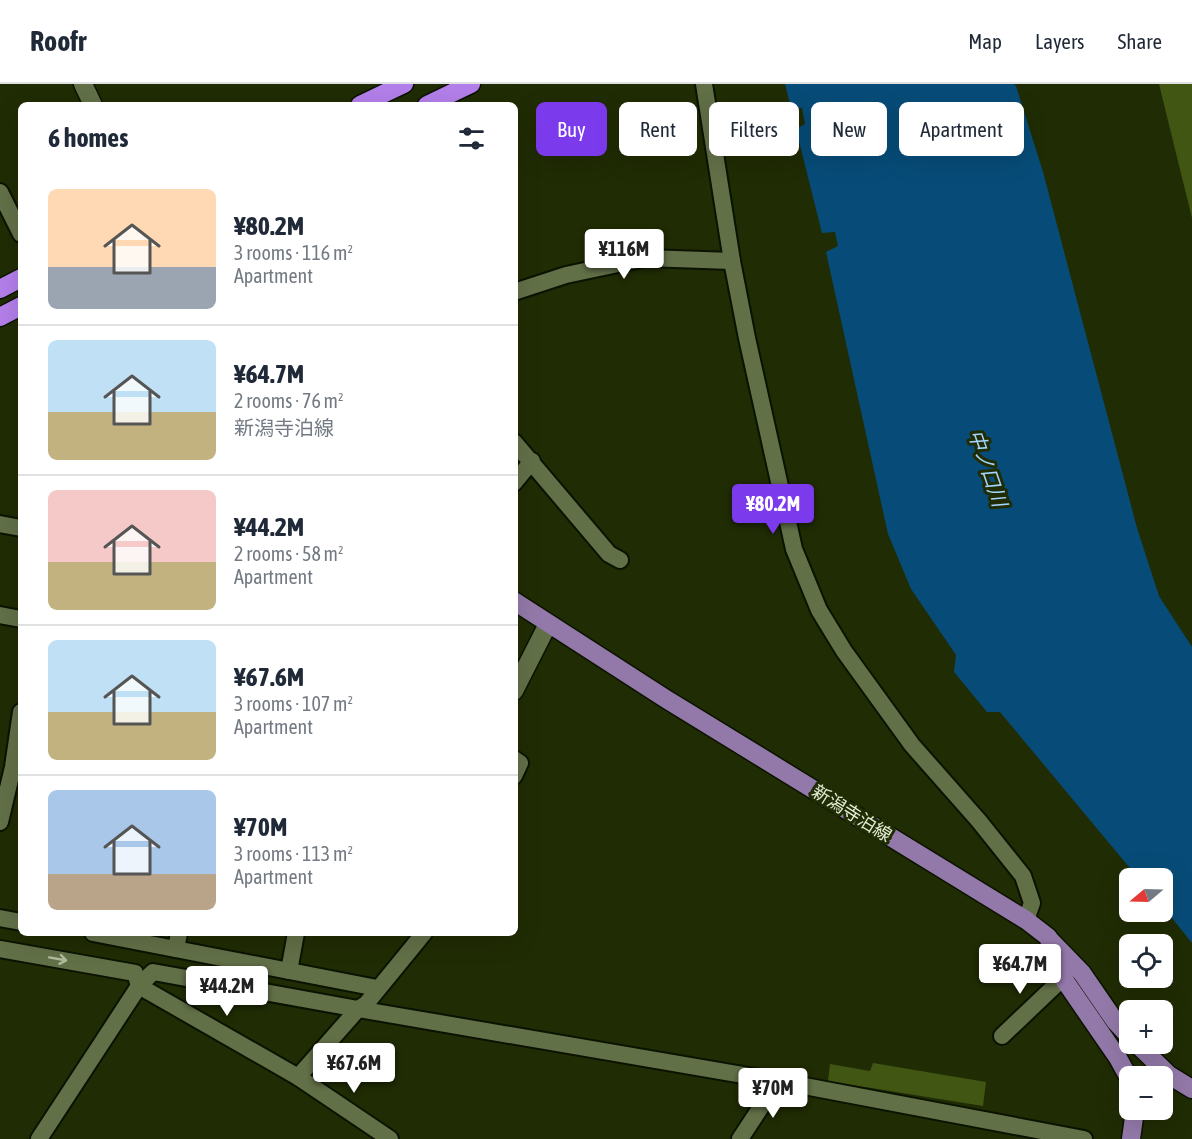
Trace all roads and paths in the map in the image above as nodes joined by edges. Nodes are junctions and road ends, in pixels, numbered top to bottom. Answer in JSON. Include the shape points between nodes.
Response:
{"nodes":[{"id":1,"x":83,"y":84,"type":"edge"},
{"id":2,"x":404,"y":84,"type":"edge"},
{"id":3,"x":471,"y":84,"type":"edge"},
{"id":4,"x":704,"y":84,"type":"edge"},
{"id":5,"x":92,"y":102,"type":"edge"},
{"id":6,"x":366,"y":102,"type":"edge"},
{"id":7,"x":433,"y":102,"type":"edge"},
{"id":8,"x":0,"y":192,"type":"edge"},
{"id":9,"x":18,"y":228,"type":"edge"},
{"id":10,"x":732,"y":261,"type":"junction"},
{"id":11,"x":18,"y":280,"type":"edge"},
{"id":12,"x":0,"y":290,"type":"edge"},
{"id":13,"x":518,"y":291,"type":"edge"},
{"id":14,"x":18,"y":308,"type":"edge"},
{"id":15,"x":0,"y":317,"type":"edge"},
{"id":16,"x":518,"y":446,"type":"edge"},
{"id":17,"x":532,"y":461,"type":"junction"},
{"id":18,"x":518,"y":478,"type":"edge"},
{"id":19,"x":0,"y":524,"type":"edge"},
{"id":20,"x":18,"y":527,"type":"edge"},
{"id":21,"x":620,"y":560,"type":"dead end"},
{"id":22,"x":518,"y":604,"type":"edge"},
{"id":23,"x":0,"y":615,"type":"edge"},
{"id":24,"x":18,"y":618,"type":"edge"},
{"id":25,"x":548,"y":624,"type":"junction"},
{"id":26,"x":518,"y":683,"type":"edge"},
{"id":27,"x":18,"y":730,"type":"edge"},
{"id":28,"x":0,"y":822,"type":"edge"},
{"id":29,"x":0,"y":918,"type":"edge"},
{"id":30,"x":1026,"y":920,"type":"junction"},
{"id":31,"x":18,"y":921,"type":"edge"},
{"id":32,"x":125,"y":936,"type":"edge"},
{"id":33,"x":295,"y":936,"type":"edge"},
{"id":34,"x":421,"y":936,"type":"edge"},
{"id":35,"x":1048,"y":937,"type":"junction"},
{"id":36,"x":178,"y":941,"type":"edge"},
{"id":37,"x":0,"y":949,"type":"edge"},
{"id":38,"x":289,"y":971,"type":"junction"},
{"id":39,"x":1063,"y":978,"type":"junction"},
{"id":40,"x":139,"y":986,"type":"junction"},
{"id":41,"x":378,"y":988,"type":"junction"},
{"id":42,"x":358,"y":1010,"type":"junction"},
{"id":43,"x":1119,"y":1025,"type":"edge"},
{"id":44,"x":1002,"y":1036,"type":"dead end"},
{"id":45,"x":1147,"y":1054,"type":"edge"},
{"id":46,"x":1122,"y":1066,"type":"edge"},
{"id":47,"x":298,"y":1077,"type":"junction"},
{"id":48,"x":778,"y":1081,"type":"junction"},
{"id":49,"x":1192,"y":1089,"type":"edge"},
{"id":50,"x":1134,"y":1120,"type":"edge"},
{"id":51,"x":39,"y":1139,"type":"edge"},
{"id":52,"x":390,"y":1139,"type":"edge"},
{"id":53,"x":740,"y":1139,"type":"edge"},
{"id":54,"x":1084,"y":1139,"type":"edge"},
{"id":55,"x":1131,"y":1139,"type":"edge"}],
"edges":[{"from":1,"to":5,"type":"street"},
{"from":2,"to":6,"type":"highway"},
{"from":3,"to":7,"type":"highway"},
{"from":4,"to":10,"type":"street"},
{"from":8,"to":9,"type":"street"},
{"from":10,"to":13,"type":"street","via":[[646,258],[566,275]]},
{"from":10,"to":30,"type":"street","via":[[794,549],[807,582],[829,627],[912,745],[1023,876],[1032,903]]},
{"from":11,"to":12,"type":"highway"},
{"from":14,"to":15,"type":"highway"},
{"from":16,"to":17,"type":"street"},
{"from":17,"to":18,"type":"street"},
{"from":17,"to":21,"type":"street","via":[[609,554]]},
{"from":19,"to":20,"type":"street"},
{"from":22,"to":25,"type":"main road","name":"新潟寺泊線"},
{"from":23,"to":24,"type":"street"},
{"from":25,"to":26,"type":"street"},
{"from":25,"to":30,"type":"main road","name":"新潟寺泊線"},
{"from":27,"to":28,"type":"street"},
{"from":29,"to":31,"type":"street"},
{"from":30,"to":35,"type":"main road","name":"新潟寺泊線"},
{"from":32,"to":36,"type":"street"},
{"from":33,"to":38,"type":"street"},
{"from":34,"to":41,"type":"street"},
{"from":35,"to":39,"type":"main road"},
{"from":35,"to":43,"type":"main road","name":"新潟寺泊線","via":[[1082,973]]},
{"from":36,"to":38,"type":"street"},
{"from":37,"to":40,"type":"street","one_way":true,"via":[[135,973]]},
{"from":38,"to":41,"type":"street"},
{"from":39,"to":44,"type":"street"},
{"from":39,"to":46,"type":"main road"},
{"from":40,"to":42,"type":"street","via":[[153,972]]},
{"from":40,"to":47,"type":"street"},
{"from":40,"to":51,"type":"street"},
{"from":41,"to":42,"type":"street"},
{"from":42,"to":47,"type":"street"},
{"from":42,"to":48,"type":"street"},
{"from":45,"to":49,"type":"main road","via":[[1169,1075]]},
{"from":47,"to":52,"type":"street"},
{"from":48,"to":53,"type":"street"},
{"from":48,"to":54,"type":"street"},
{"from":50,"to":55,"type":"main road"}]}
